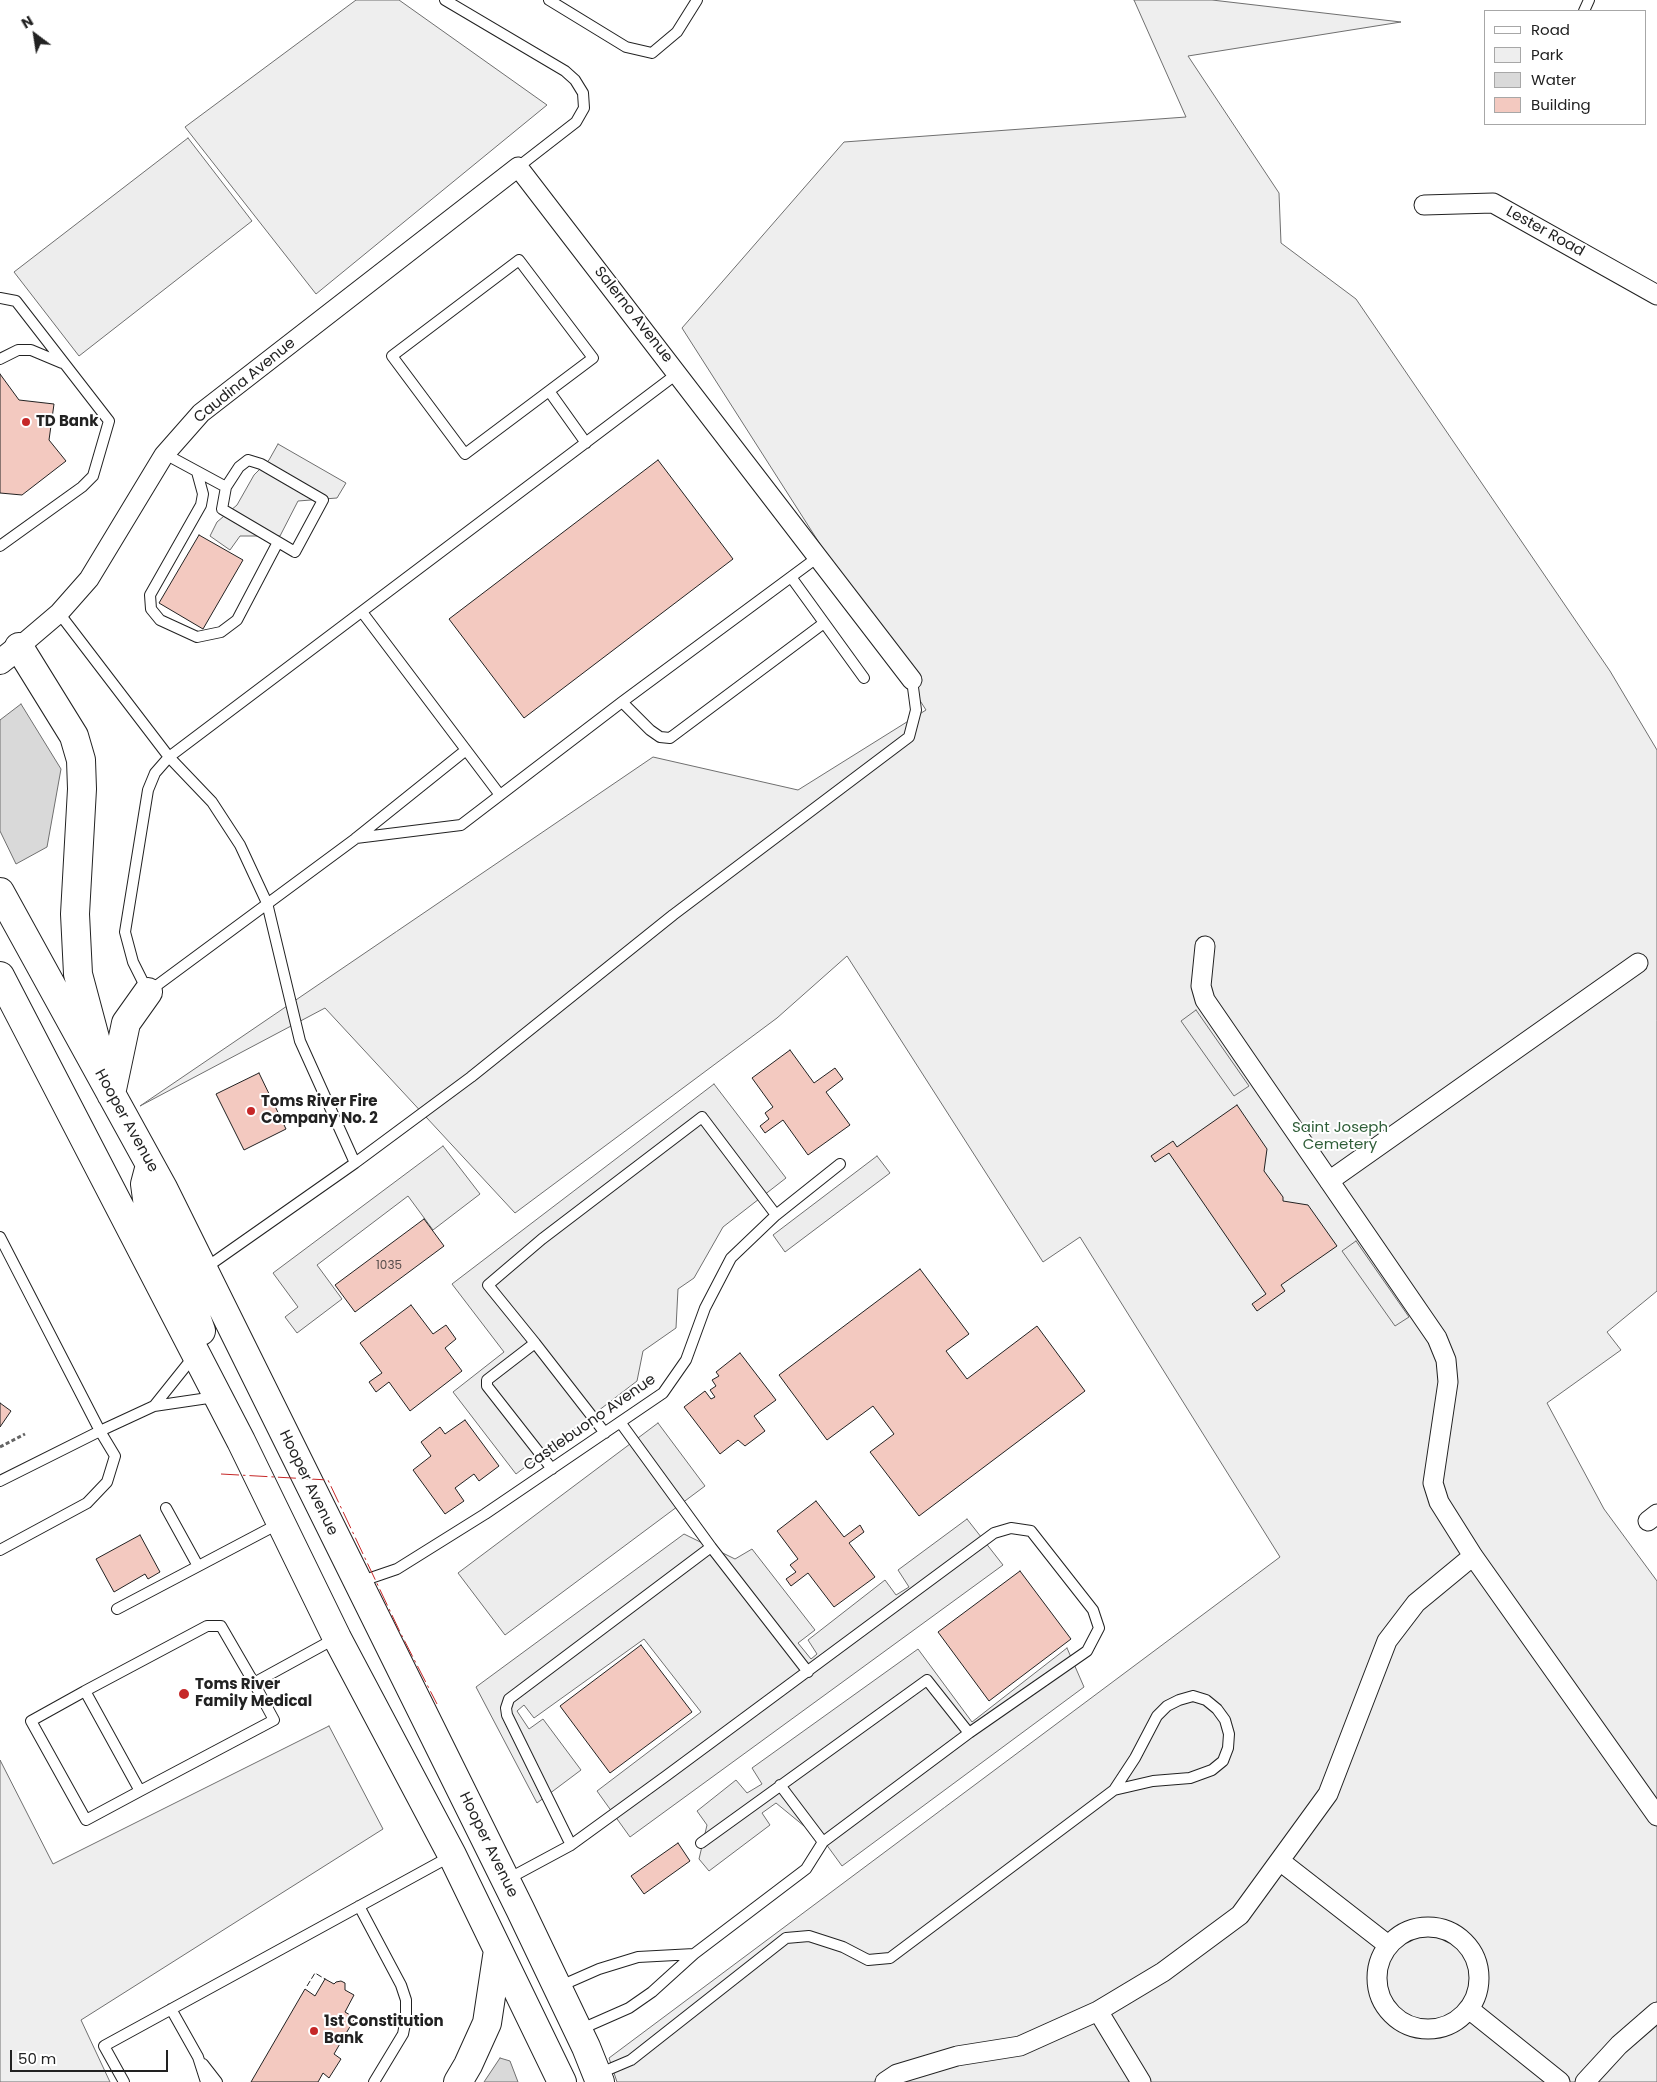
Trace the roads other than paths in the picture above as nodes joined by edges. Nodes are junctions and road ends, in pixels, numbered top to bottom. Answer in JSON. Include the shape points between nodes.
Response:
{"nodes":[{"id":1,"x":445,"y":0,"type":"edge"},
{"id":2,"x":549,"y":0,"type":"edge"},
{"id":3,"x":697,"y":0,"type":"edge"},
{"id":4,"x":518,"y":167,"type":"junction"},
{"id":5,"x":1424,"y":205,"type":"dead end"},
{"id":6,"x":1657,"y":295,"type":"edge"},
{"id":7,"x":0,"y":298,"type":"edge"},
{"id":8,"x":0,"y":359,"type":"edge"},
{"id":9,"x":65,"y":364,"type":"junction"},
{"id":10,"x":678,"y":373,"type":"junction"},
{"id":11,"x":549,"y":391,"type":"junction"},
{"id":12,"x":586,"y":443,"type":"junction"},
{"id":13,"x":165,"y":454,"type":"junction"},
{"id":14,"x":197,"y":472,"type":"junction"},
{"id":15,"x":226,"y":487,"type":"junction"},
{"id":16,"x":278,"y":542,"type":"junction"},
{"id":17,"x":0,"y":546,"type":"edge"},
{"id":18,"x":818,"y":557,"type":"junction"},
{"id":19,"x":791,"y":577,"type":"junction"},
{"id":20,"x":362,"y":612,"type":"junction"},
{"id":21,"x":59,"y":613,"type":"junction"},
{"id":22,"x":824,"y":623,"type":"junction"},
{"id":23,"x":9,"y":655,"type":"edge"},
{"id":24,"x":864,"y":678,"type":"dead end"},
{"id":25,"x":912,"y":680,"type":"joint"},
{"id":26,"x":622,"y":702,"type":"junction"},
{"id":27,"x":466,"y":750,"type":"junction"},
{"id":28,"x":169,"y":757,"type":"junction"},
{"id":29,"x":500,"y":795,"type":"junction"},
{"id":30,"x":355,"y":839,"type":"junction"},
{"id":31,"x":0,"y":892,"type":"edge"},
{"id":32,"x":267,"y":903,"type":"junction"},
{"id":33,"x":1205,"y":946,"type":"dead end"},
{"id":34,"x":1638,"y":962,"type":"dead end"},
{"id":35,"x":0,"y":976,"type":"edge"},
{"id":36,"x":148,"y":992,"type":"junction"},
{"id":37,"x":111,"y":1094,"type":"junction"},
{"id":38,"x":355,"y":1163,"type":"junction"},
{"id":39,"x":150,"y":1164,"type":"junction"},
{"id":40,"x":840,"y":1164,"type":"dead end"},
{"id":41,"x":1329,"y":1181,"type":"junction"},
{"id":42,"x":776,"y":1215,"type":"junction"},
{"id":43,"x":0,"y":1237,"type":"edge"},
{"id":44,"x":202,"y":1270,"type":"junction"},
{"id":45,"x":535,"y":1343,"type":"junction"},
{"id":46,"x":196,"y":1353,"type":"junction"},
{"id":47,"x":218,"y":1396,"type":"junction"},
{"id":48,"x":154,"y":1406,"type":"junction"},
{"id":49,"x":620,"y":1422,"type":"junction"},
{"id":50,"x":100,"y":1431,"type":"junction"},
{"id":51,"x":605,"y":1433,"type":"junction"},
{"id":52,"x":241,"y":1441,"type":"junction"},
{"id":53,"x":552,"y":1469,"type":"junction"},
{"id":54,"x":0,"y":1481,"type":"edge"},
{"id":55,"x":166,"y":1508,"type":"dead end"},
{"id":56,"x":281,"y":1522,"type":"junction"},
{"id":57,"x":711,"y":1546,"type":"junction"},
{"id":58,"x":0,"y":1550,"type":"edge"},
{"id":59,"x":1473,"y":1556,"type":"junction"},
{"id":60,"x":198,"y":1566,"type":"junction"},
{"id":61,"x":358,"y":1583,"type":"junction"},
{"id":62,"x":117,"y":1610,"type":"dead end"},
{"id":63,"x":337,"y":1638,"type":"junction"},
{"id":64,"x":808,"y":1672,"type":"junction"},
{"id":65,"x":254,"y":1683,"type":"junction"},
{"id":66,"x":84,"y":1691,"type":"junction"},
{"id":67,"x":969,"y":1733,"type":"junction"},
{"id":68,"x":780,"y":1785,"type":"junction"},
{"id":69,"x":1114,"y":1790,"type":"junction"},
{"id":70,"x":140,"y":1791,"type":"junction"},
{"id":71,"x":1657,"y":1816,"type":"edge"},
{"id":72,"x":823,"y":1842,"type":"junction"},
{"id":73,"x":701,"y":1843,"type":"dead end"},
{"id":74,"x":571,"y":1845,"type":"junction"},
{"id":75,"x":452,"y":1856,"type":"junction"},
{"id":76,"x":1280,"y":1861,"type":"junction"},
{"id":77,"x":506,"y":1880,"type":"junction"},
{"id":78,"x":359,"y":1906,"type":"junction"},
{"id":79,"x":1388,"y":1945,"type":"junction"},
{"id":80,"x":498,"y":1950,"type":"junction"},
{"id":81,"x":694,"y":1954,"type":"junction"},
{"id":82,"x":558,"y":1988,"type":"junction"},
{"id":83,"x":171,"y":2009,"type":"junction"},
{"id":84,"x":1469,"y":2009,"type":"junction"},
{"id":85,"x":1098,"y":2011,"type":"junction"},
{"id":86,"x":1657,"y":2012,"type":"edge"},
{"id":87,"x":578,"y":2031,"type":"junction"},
{"id":88,"x":198,"y":2057,"type":"junction"},
{"id":89,"x":599,"y":2078,"type":"edge"},
{"id":90,"x":124,"y":2082,"type":"edge"},
{"id":91,"x":206,"y":2082,"type":"edge"},
{"id":92,"x":217,"y":2082,"type":"edge"},
{"id":93,"x":374,"y":2082,"type":"edge"},
{"id":94,"x":458,"y":2082,"type":"edge"},
{"id":95,"x":562,"y":2082,"type":"edge"},
{"id":96,"x":885,"y":2082,"type":"edge"},
{"id":97,"x":1141,"y":2082,"type":"edge"},
{"id":98,"x":1560,"y":2082,"type":"edge"},
{"id":99,"x":1585,"y":2082,"type":"edge"}],
"edges":[{"from":1,"to":4,"type":"lane","via":[[565,71],[583,93],[584,108],[576,122]]},
{"from":2,"to":3,"type":"lane","via":[[626,47],[652,53],[677,32]]},
{"from":4,"to":10,"type":"street","name":"Salerno Avenue"},
{"from":4,"to":13,"type":"street","name":"Caudina Avenue","via":[[201,413]]},
{"from":5,"to":6,"type":"street","name":"Lester Road","via":[[1493,203]]},
{"from":7,"to":9,"type":"lane","via":[[16,301]]},
{"from":8,"to":9,"type":"lane","via":[[18,350],[32,350]]},
{"from":9,"to":17,"type":"lane","via":[[109,421],[93,476]]},
{"from":10,"to":12,"type":"lane"},
{"from":10,"to":18,"type":"street","name":"Salerno Avenue"},
{"from":11,"to":11,"type":"lane","via":[[593,358],[519,260],[392,356],[465,454]]},
{"from":11,"to":12,"type":"lane"},
{"from":12,"to":20,"type":"lane"},
{"from":13,"to":14,"type":"lane"},
{"from":13,"to":21,"type":"street","name":"Caudina Avenue","via":[[88,579]]},
{"from":14,"to":15,"type":"lane"},
{"from":14,"to":16,"type":"lane","via":[[203,494],[201,505],[150,595],[151,608],[160,620],[197,637],[221,632],[237,620]]},
{"from":15,"to":16,"type":"lane","via":[[222,509]]},
{"from":15,"to":16,"type":"lane","via":[[248,460],[261,464],[323,500],[295,552]]},
{"from":18,"to":19,"type":"lane"},
{"from":18,"to":25,"type":"street","name":"Salerno Avenue"},
{"from":19,"to":22,"type":"lane"},
{"from":19,"to":26,"type":"lane"},
{"from":20,"to":27,"type":"lane"},
{"from":20,"to":28,"type":"lane"},
{"from":21,"to":23,"type":"street","name":"Caudina Avenue"},
{"from":21,"to":28,"type":"lane"},
{"from":22,"to":24,"type":"lane"},
{"from":22,"to":26,"type":"lane","via":[[670,738],[660,738]]},
{"from":23,"to":37,"type":"main road","via":[[74,736],[81,760],[75,914],[78,974]]},
{"from":25,"to":38,"type":"lane","via":[[916,710],[909,737],[672,915],[472,1077]]},
{"from":26,"to":29,"type":"lane"},
{"from":27,"to":29,"type":"lane"},
{"from":27,"to":30,"type":"lane"},
{"from":28,"to":32,"type":"lane","via":[[212,802],[240,845]]},
{"from":28,"to":36,"type":"lane","via":[[155,773],[148,790],[125,932],[133,962]]},
{"from":29,"to":30,"type":"lane","via":[[461,825]]},
{"from":30,"to":32,"type":"lane"},
{"from":31,"to":37,"type":"main road","name":"Hooper Avenue"},
{"from":32,"to":36,"type":"lane"},
{"from":32,"to":38,"type":"lane","via":[[300,1041]]},
{"from":33,"to":41,"type":"street","via":[[1201,986],[1205,1000]]},
{"from":34,"to":41,"type":"street"},
{"from":35,"to":46,"type":"main road"},
{"from":36,"to":37,"type":"main road","via":[[126,1023]]},
{"from":37,"to":39,"type":"main road","name":"Hooper Avenue"},
{"from":38,"to":44,"type":"lane"},
{"from":39,"to":44,"type":"main road","name":"Hooper Avenue"},
{"from":39,"to":52,"type":"main road","via":[[145,1184],[148,1206],[188,1294]]},
{"from":40,"to":42,"type":"lane","name":"Castlebuono Avenue"},
{"from":41,"to":59,"type":"street","via":[[1437,1338],[1446,1360],[1448,1382],[1433,1483],[1439,1502]]},
{"from":42,"to":45,"type":"lane","via":[[702,1117],[542,1239],[488,1285]]},
{"from":42,"to":49,"type":"lane","name":"Castlebuono Avenue","via":[[730,1258],[705,1308],[686,1360],[663,1393]]},
{"from":43,"to":50,"type":"lane"},
{"from":44,"to":61,"type":"main road","name":"Hooper Avenue"},
{"from":45,"to":51,"type":"lane"},
{"from":45,"to":53,"type":"lane","via":[[487,1380],[487,1386]]},
{"from":46,"to":47,"type":"main road"},
{"from":46,"to":48,"type":"lane"},
{"from":47,"to":48,"type":"lane"},
{"from":47,"to":52,"type":"main road"},
{"from":48,"to":50,"type":"lane"},
{"from":49,"to":51,"type":"lane","name":"Castlebuono Avenue"},
{"from":49,"to":57,"type":"lane"},
{"from":50,"to":54,"type":"lane"},
{"from":50,"to":58,"type":"lane","via":[[115,1456],[107,1482],[87,1503]]},
{"from":51,"to":53,"type":"lane","name":"Castlebuono Avenue"},
{"from":52,"to":56,"type":"main road"},
{"from":53,"to":61,"type":"lane","name":"Castlebuono Avenue","via":[[397,1569]]},
{"from":55,"to":60,"type":"lane"},
{"from":56,"to":60,"type":"lane"},
{"from":56,"to":63,"type":"main road"},
{"from":57,"to":64,"type":"lane"},
{"from":57,"to":74,"type":"lane","via":[[509,1699],[507,1715]]},
{"from":59,"to":71,"type":"street"},
{"from":59,"to":76,"type":"street","via":[[1416,1603],[1387,1642],[1328,1794]]},
{"from":60,"to":62,"type":"lane"},
{"from":61,"to":77,"type":"main road","name":"Hooper Avenue"},
{"from":63,"to":65,"type":"lane"},
{"from":63,"to":75,"type":"main road"},
{"from":64,"to":67,"type":"lane","via":[[994,1533],[1012,1528],[1031,1531],[1093,1610],[1099,1628],[1087,1651]]},
{"from":64,"to":74,"type":"lane"},
{"from":65,"to":66,"type":"lane","via":[[221,1626],[207,1626]]},
{"from":65,"to":70,"type":"lane","via":[[274,1720]]},
{"from":66,"to":70,"type":"lane"},
{"from":66,"to":70,"type":"lane","via":[[31,1720],[86,1820]]},
{"from":67,"to":68,"type":"lane","via":[[927,1680]]},
{"from":67,"to":72,"type":"lane"},
{"from":68,"to":72,"type":"lane"},
{"from":68,"to":73,"type":"lane"},
{"from":69,"to":69,"type":"lane","via":[[1157,1716],[1167,1706],[1192,1696],[1206,1700],[1225,1720],[1228,1748],[1222,1761],[1212,1770],[1190,1778],[1153,1781]]},
{"from":69,"to":89,"type":"lane","via":[[890,1958],[868,1960],[843,1947],[809,1936],[786,1938],[631,2060]]},
{"from":72,"to":81,"type":"lane","via":[[806,1869]]},
{"from":74,"to":77,"type":"lane"},
{"from":75,"to":78,"type":"lane"},
{"from":75,"to":80,"type":"main road"},
{"from":76,"to":79,"type":"street"},
{"from":76,"to":85,"type":"street","via":[[1240,1915],[1163,1972]]},
{"from":77,"to":82,"type":"main road","name":"Hooper Avenue"},
{"from":78,"to":83,"type":"lane"},
{"from":78,"to":93,"type":"lane","via":[[406,2000],[403,2034]]},
{"from":79,"to":84,"type":"street","via":[[1402,1933],[1418,1927],[1436,1927],[1453,1932],[1476,1958],[1477,1993]]},
{"from":79,"to":84,"type":"street","via":[[1376,1975],[1384,2006],[1395,2018],[1410,2026],[1426,2029],[1442,2027]]},
{"from":80,"to":94,"type":"main road","via":[[487,2023]]},
{"from":80,"to":95,"type":"main road"},
{"from":81,"to":82,"type":"lane","via":[[638,1957],[599,1969]]},
{"from":81,"to":87,"type":"lane","via":[[629,2008]]},
{"from":82,"to":87,"type":"main road","name":"Hooper Avenue"},
{"from":83,"to":88,"type":"lane"},
{"from":83,"to":90,"type":"lane","via":[[104,2046]]},
{"from":84,"to":98,"type":"street"},
{"from":85,"to":96,"type":"street","via":[[1020,2046],[957,2056],[897,2074]]},
{"from":85,"to":97,"type":"street"},
{"from":86,"to":99,"type":"street","via":[[1619,2045]]},
{"from":87,"to":89,"type":"main road","name":"Hooper Avenue"},
{"from":88,"to":91,"type":"lane"},
{"from":88,"to":92,"type":"lane"}]}
